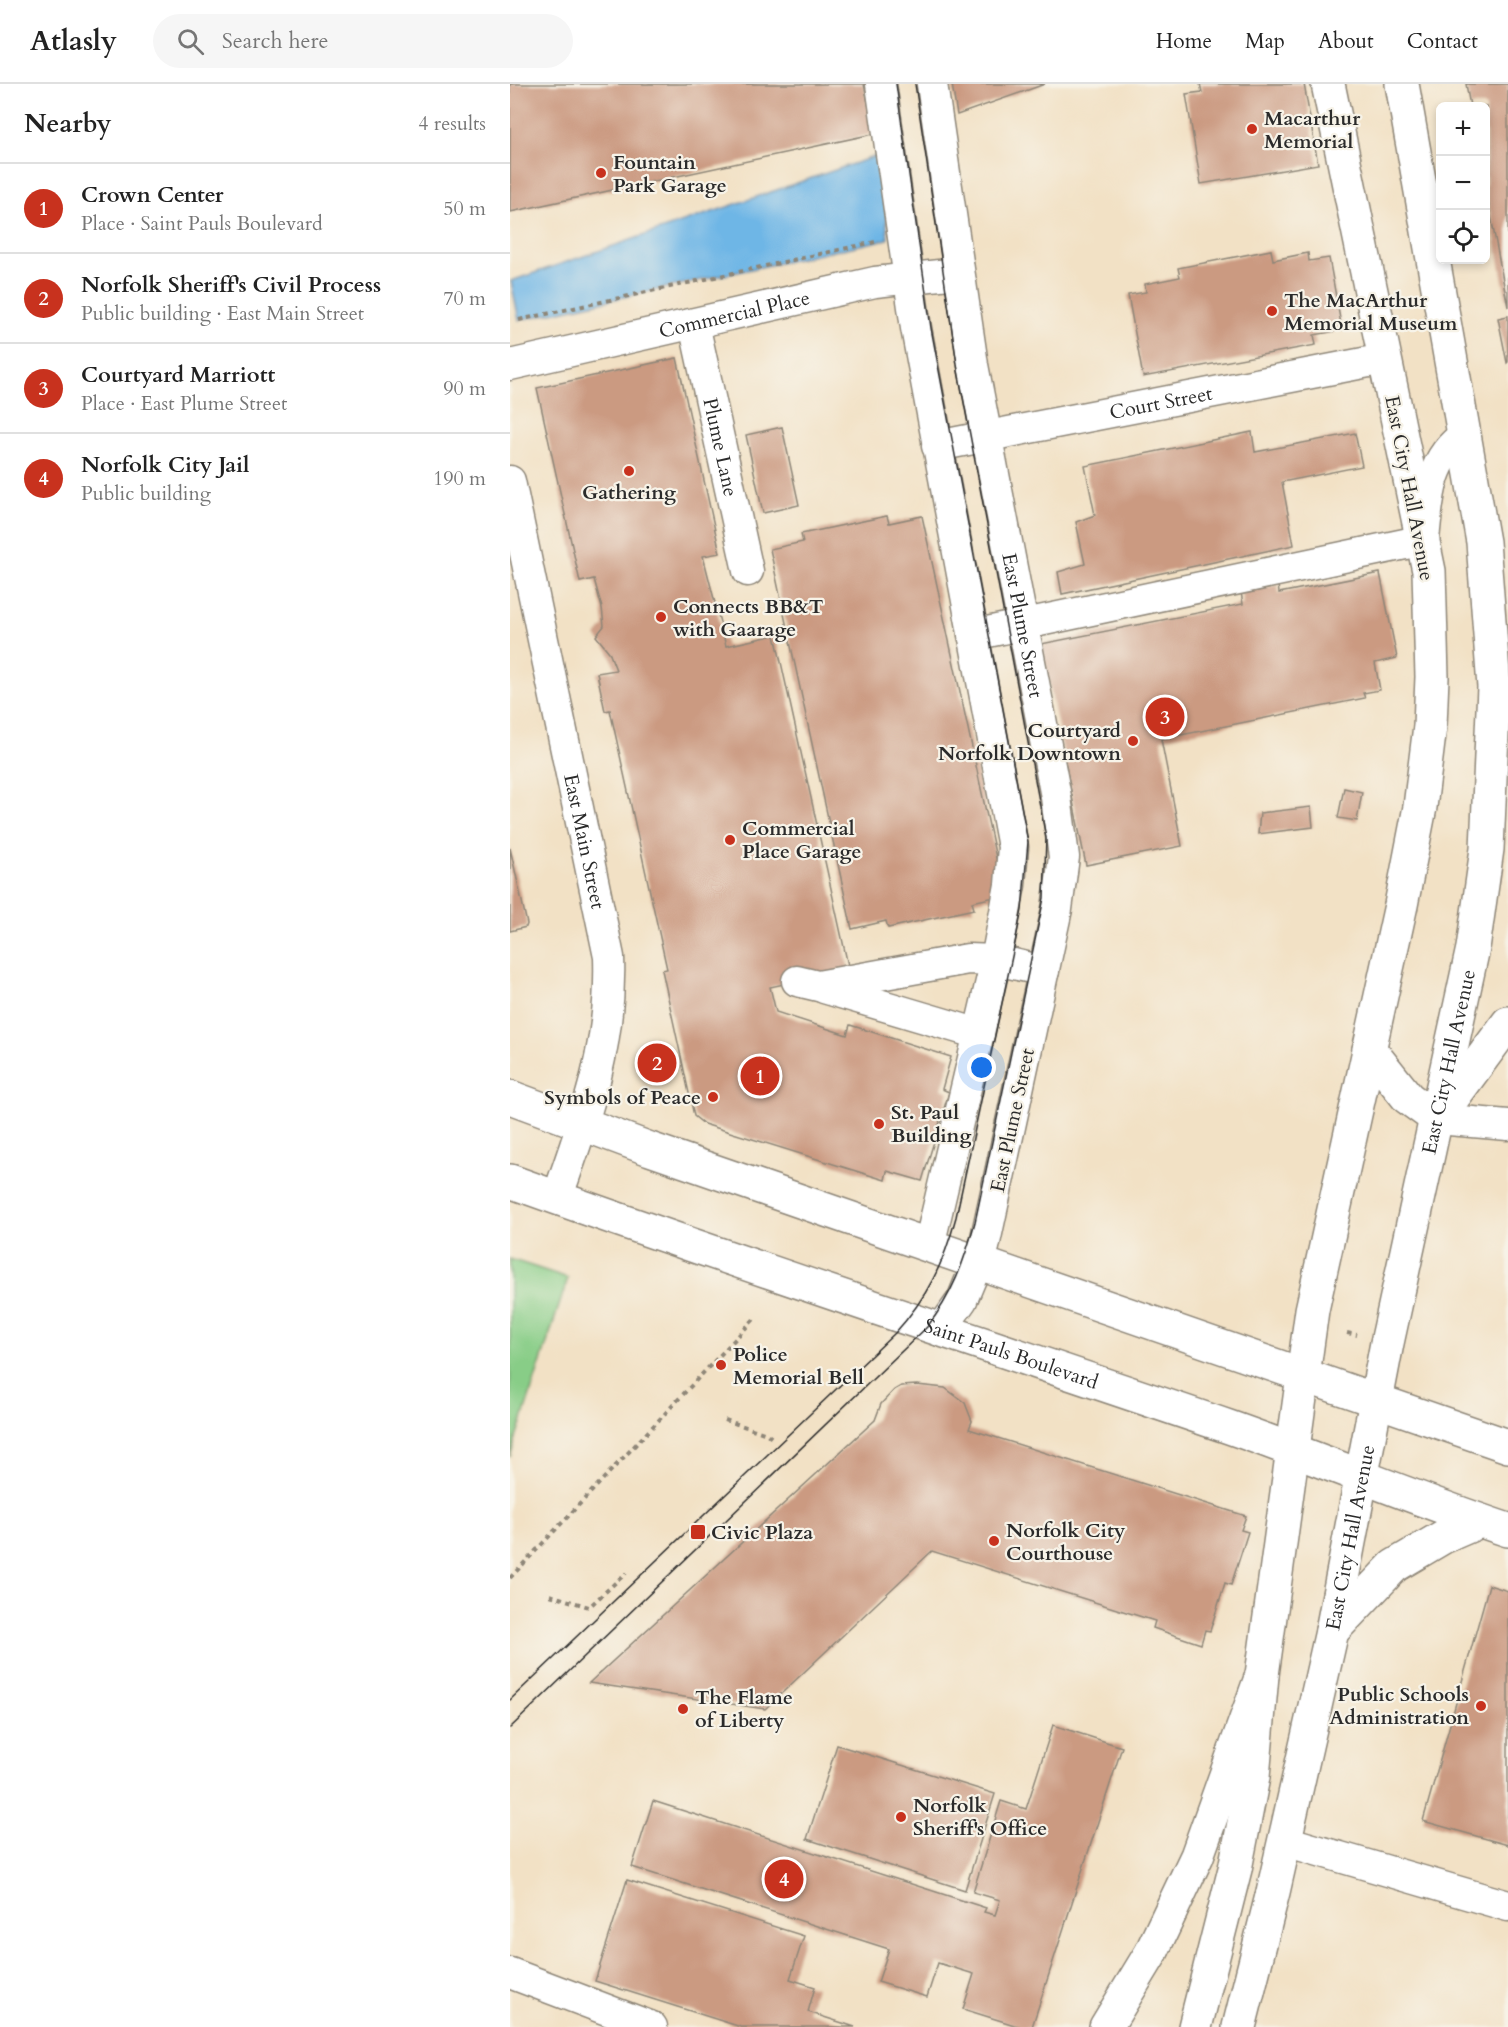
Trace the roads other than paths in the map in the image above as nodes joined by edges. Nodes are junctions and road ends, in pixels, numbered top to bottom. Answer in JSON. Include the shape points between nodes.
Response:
{"nodes":[{"id":1,"x":880,"y":84,"type":"edge"},
{"id":2,"x":932,"y":84,"type":"edge"},
{"id":3,"x":1328,"y":84,"type":"edge"},
{"id":4,"x":1402,"y":84,"type":"edge"},
{"id":5,"x":958,"y":273,"type":"junction"},
{"id":6,"x":907,"y":277,"type":"junction"},
{"id":7,"x":694,"y":324,"type":"junction"},
{"id":8,"x":1384,"y":359,"type":"junction"},
{"id":9,"x":510,"y":365,"type":"edge"},
{"id":10,"x":1465,"y":435,"type":"junction"},
{"id":11,"x":987,"y":437,"type":"junction"},
{"id":12,"x":937,"y":446,"type":"junction"},
{"id":13,"x":510,"y":481,"type":"edge"},
{"id":14,"x":1424,"y":540,"type":"junction"},
{"id":15,"x":748,"y":571,"type":"dead end"},
{"id":16,"x":1023,"y":624,"type":"junction"},
{"id":17,"x":973,"y":635,"type":"junction"},
{"id":18,"x":996,"y":960,"type":"junction"},
{"id":19,"x":1044,"y":971,"type":"junction"},
{"id":20,"x":1508,"y":1023,"type":"edge"},
{"id":21,"x":979,"y":1034,"type":"junction"},
{"id":22,"x":1369,"y":1048,"type":"junction"},
{"id":23,"x":510,"y":1097,"type":"edge"},
{"id":24,"x":1437,"y":1119,"type":"junction"},
{"id":25,"x":583,"y":1125,"type":"junction"},
{"id":26,"x":1508,"y":1125,"type":"edge"},
{"id":27,"x":510,"y":1181,"type":"edge"},
{"id":28,"x":557,"y":1198,"type":"junction"},
{"id":29,"x":929,"y":1246,"type":"junction"},
{"id":30,"x":978,"y":1263,"type":"junction"},
{"id":31,"x":940,"y":1331,"type":"junction"},
{"id":32,"x":1302,"y":1375,"type":"junction"},
{"id":33,"x":1377,"y":1401,"type":"junction"},
{"id":34,"x":1508,"y":1446,"type":"edge"},
{"id":35,"x":1292,"y":1451,"type":"junction"},
{"id":36,"x":1362,"y":1479,"type":"junction"},
{"id":37,"x":1494,"y":1526,"type":"edge"},
{"id":38,"x":1332,"y":1631,"type":"junction"},
{"id":39,"x":1262,"y":1675,"type":"junction"},
{"id":40,"x":1285,"y":1841,"type":"junction"},
{"id":41,"x":1508,"y":1906,"type":"edge"},
{"id":42,"x":510,"y":1973,"type":"edge"},
{"id":43,"x":652,"y":2027,"type":"edge"},
{"id":44,"x":1106,"y":2027,"type":"edge"},
{"id":45,"x":1195,"y":2027,"type":"edge"},
{"id":46,"x":1239,"y":2027,"type":"edge"}],
"edges":[{"from":1,"to":6,"type":"street"},
{"from":2,"to":5,"type":"street","name":"East Plume Street"},
{"from":3,"to":8,"type":"main road","name":"East City Hall Avenue"},
{"from":4,"to":10,"type":"main road","name":"East City Hall Avenue"},
{"from":5,"to":6,"type":"street","name":"Commercial Place"},
{"from":5,"to":11,"type":"street","name":"East Plume Street"},
{"from":6,"to":7,"type":"street","name":"Commercial Place"},
{"from":6,"to":12,"type":"street"},
{"from":7,"to":9,"type":"street","name":"Commercial Place"},
{"from":7,"to":15,"type":"street","name":"Plume Lane"},
{"from":8,"to":11,"type":"street","name":"Court Street"},
{"from":8,"to":14,"type":"main road","name":"East City Hall Avenue"},
{"from":10,"to":14,"type":"street","via":[[1443,456],[1434,474]]},
{"from":10,"to":24,"type":"main road","name":"East City Hall Avenue","via":[[1488,587],[1493,750],[1481,901]]},
{"from":11,"to":12,"type":"street","name":"Court Street"},
{"from":11,"to":16,"type":"street","name":"East Plume Street"},
{"from":12,"to":17,"type":"street"},
{"from":13,"to":25,"type":"street","name":"East Main Street","via":[[609,957],[606,1034]]},
{"from":14,"to":16,"type":"street"},
{"from":14,"to":22,"type":"main road","name":"East City Hall Avenue","via":[[1433,639],[1426,764],[1412,853]]},
{"from":16,"to":17,"type":"street"},
{"from":16,"to":19,"type":"street","name":"East Plume Street","via":[[1064,857],[1061,892]]},
{"from":17,"to":18,"type":"street","via":[[1013,847]]},
{"from":18,"to":19,"type":"street"},
{"from":18,"to":21,"type":"street"},
{"from":18,"to":21,"type":"street","via":[[960,960],[807,984]]},
{"from":19,"to":30,"type":"street","name":"East Plume Street","via":[[994,1206]]},
{"from":20,"to":24,"type":"main road"},
{"from":21,"to":29,"type":"street"},
{"from":22,"to":24,"type":"main road","via":[[1408,1098]]},
{"from":22,"to":32,"type":"main road","name":"East City Hall Avenue","via":[[1312,1310]]},
{"from":23,"to":25,"type":"main road"},
{"from":24,"to":26,"type":"street"},
{"from":24,"to":33,"type":"main road","name":"East City Hall Avenue"},
{"from":25,"to":28,"type":"street","name":"East Main Street"},
{"from":25,"to":29,"type":"main road"},
{"from":27,"to":28,"type":"main road","name":"Saint Pauls Boulevard"},
{"from":28,"to":31,"type":"main road","name":"Saint Pauls Boulevard"},
{"from":29,"to":30,"type":"main road"},
{"from":30,"to":31,"type":"street","name":"East Plume Street","via":[[962,1300]]},
{"from":30,"to":32,"type":"main road"},
{"from":31,"to":35,"type":"main road","name":"Saint Pauls Boulevard"},
{"from":32,"to":33,"type":"main road"},
{"from":32,"to":35,"type":"main road","name":"East City Hall Avenue"},
{"from":33,"to":34,"type":"main road"},
{"from":33,"to":36,"type":"main road","name":"East City Hall Avenue"},
{"from":35,"to":36,"type":"main road","name":"Saint Pauls Boulevard"},
{"from":35,"to":39,"type":"main road","name":"East City Hall Avenue"},
{"from":36,"to":37,"type":"main road","name":"Saint Pauls Boulevard"},
{"from":36,"to":38,"type":"main road","name":"East City Hall Avenue"},
{"from":37,"to":38,"type":"main road","via":[[1433,1542],[1394,1566]]},
{"from":38,"to":40,"type":"main road","name":"East City Hall Avenue"},
{"from":39,"to":44,"type":"main road","via":[[1197,1856],[1151,1953]]},
{"from":39,"to":45,"type":"main road","name":"East City Hall Avenue","via":[[1245,1825]]},
{"from":40,"to":41,"type":"street"},
{"from":40,"to":46,"type":"main road","name":"East City Hall Avenue"},
{"from":42,"to":43,"type":"street"}]}
